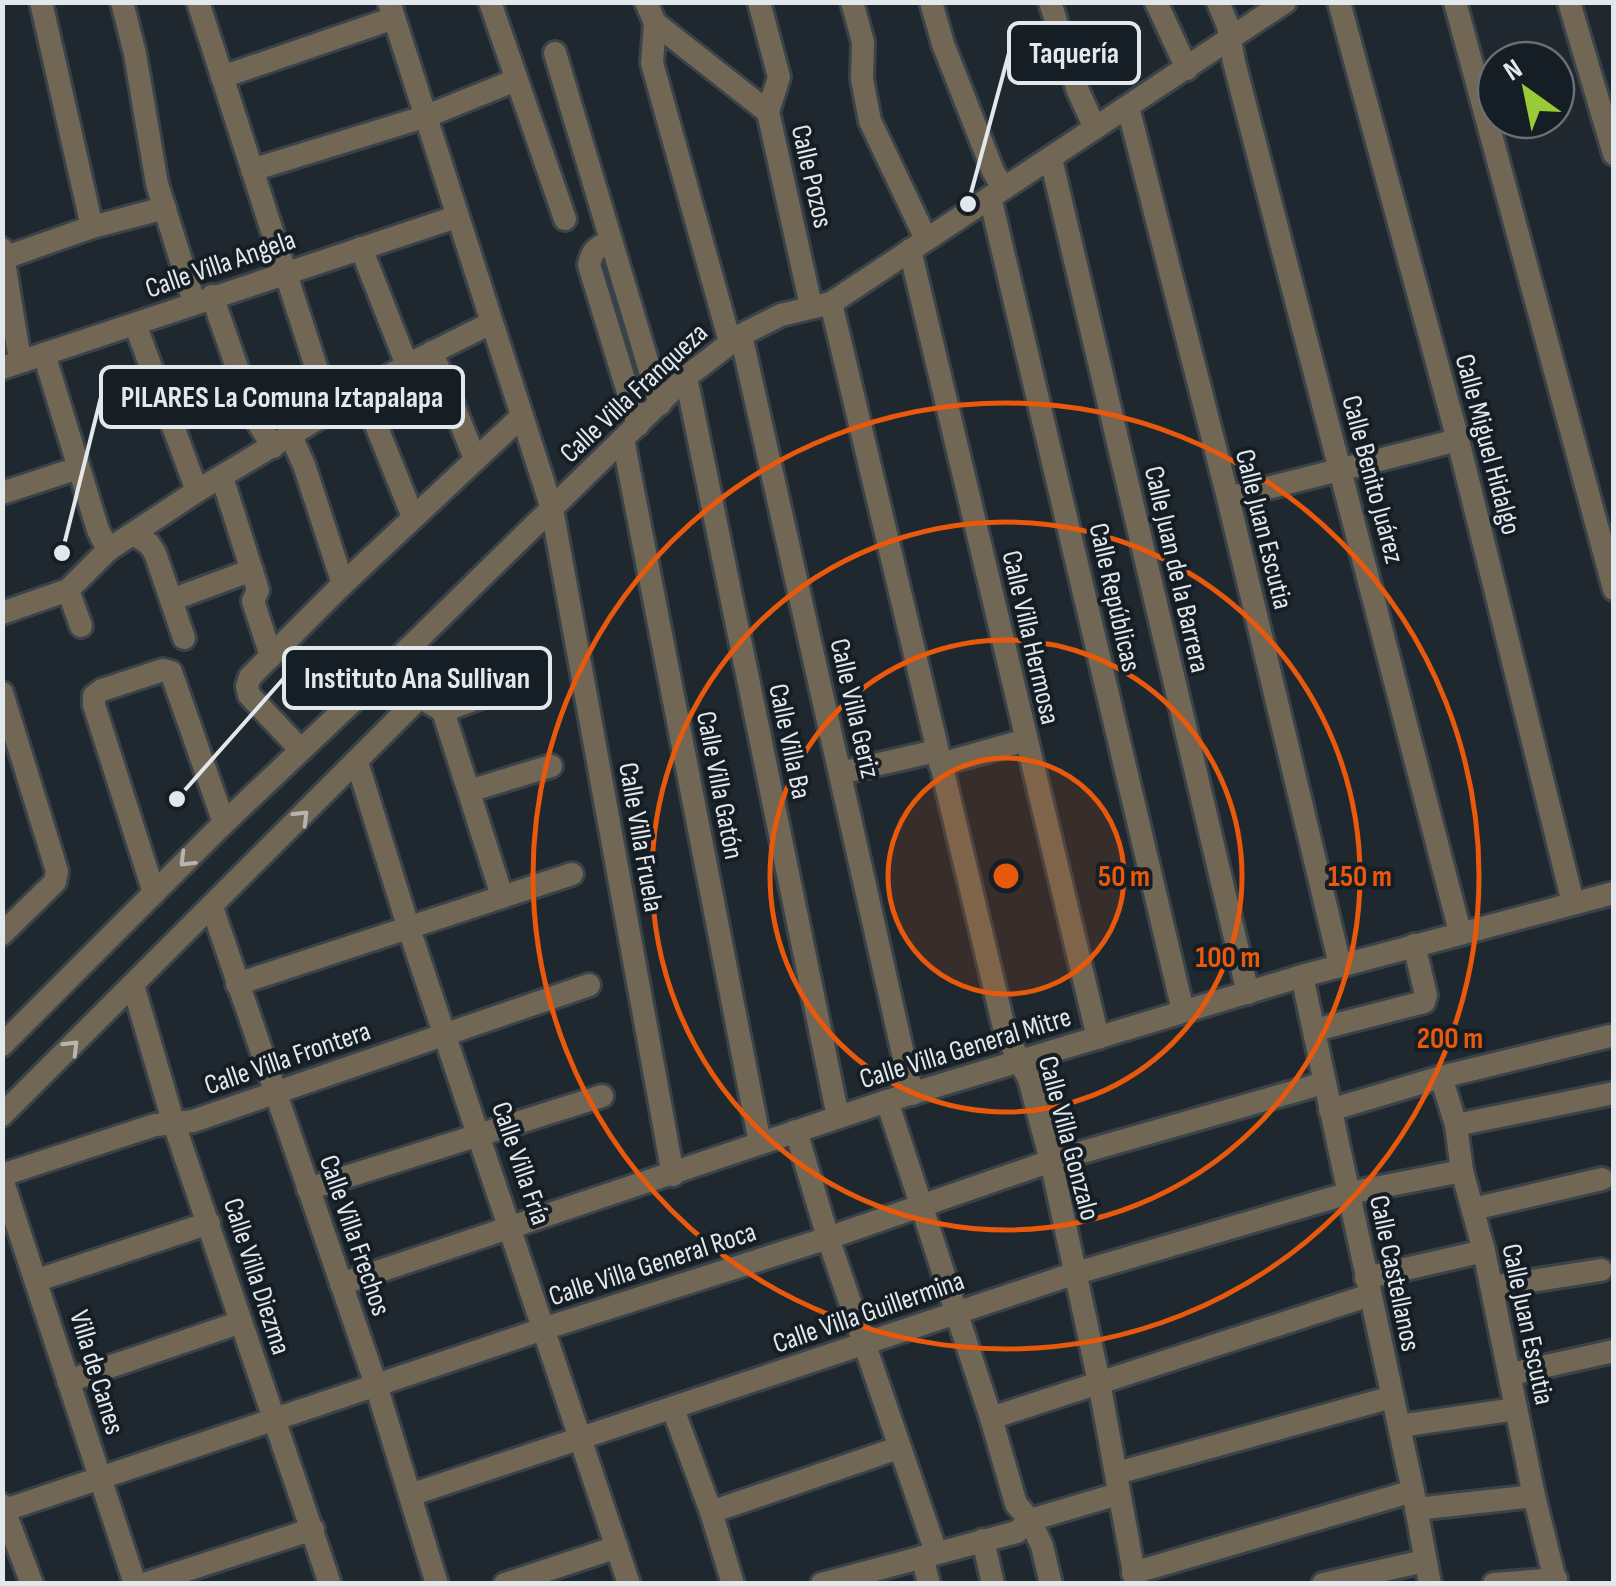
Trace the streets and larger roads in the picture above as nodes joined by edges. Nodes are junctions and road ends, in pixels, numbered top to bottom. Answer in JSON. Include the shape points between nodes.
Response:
{"nodes":[{"id":1,"x":41,"y":2,"type":"edge"},
{"id":2,"x":122,"y":2,"type":"edge"},
{"id":3,"x":198,"y":2,"type":"edge"},
{"id":4,"x":490,"y":2,"type":"edge"},
{"id":5,"x":759,"y":2,"type":"edge"},
{"id":6,"x":852,"y":2,"type":"edge"},
{"id":7,"x":931,"y":2,"type":"edge"},
{"id":8,"x":1050,"y":2,"type":"edge"},
{"id":9,"x":1156,"y":2,"type":"edge"},
{"id":10,"x":1218,"y":2,"type":"edge"},
{"id":11,"x":1285,"y":2,"type":"edge"},
{"id":12,"x":1339,"y":2,"type":"edge"},
{"id":13,"x":1455,"y":2,"type":"edge"},
{"id":14,"x":1570,"y":2,"type":"edge"},
{"id":15,"x":392,"y":10,"type":"edge"},
{"id":16,"x":650,"y":13,"type":"edge"},
{"id":17,"x":1230,"y":42,"type":"junction"},
{"id":18,"x":555,"y":53,"type":"dead end"},
{"id":19,"x":1187,"y":69,"type":"junction"},
{"id":20,"x":222,"y":77,"type":"junction"},
{"id":21,"x":516,"y":80,"type":"junction"},
{"id":22,"x":1128,"y":108,"type":"junction"},
{"id":23,"x":768,"y":112,"type":"junction"},
{"id":24,"x":427,"y":116,"type":"junction"},
{"id":25,"x":1095,"y":128,"type":"junction"},
{"id":26,"x":1614,"y":154,"type":"edge"},
{"id":27,"x":1051,"y":159,"type":"junction"},
{"id":28,"x":252,"y":170,"type":"junction"},
{"id":29,"x":997,"y":193,"type":"junction"},
{"id":30,"x":164,"y":208,"type":"junction"},
{"id":31,"x":456,"y":217,"type":"junction"},
{"id":32,"x":565,"y":219,"type":"dead end"},
{"id":33,"x":92,"y":227,"type":"junction"},
{"id":34,"x":611,"y":241,"type":"junction"},
{"id":35,"x":918,"y":244,"type":"junction"},
{"id":36,"x":360,"y":248,"type":"junction"},
{"id":37,"x":3,"y":254,"type":"edge"},
{"id":38,"x":287,"y":272,"type":"junction"},
{"id":39,"x":203,"y":299,"type":"junction"},
{"id":40,"x":821,"y":304,"type":"junction"},
{"id":41,"x":134,"y":324,"type":"junction"},
{"id":42,"x":491,"y":324,"type":"junction"},
{"id":43,"x":736,"y":338,"type":"junction"},
{"id":44,"x":432,"y":352,"type":"junction"},
{"id":45,"x":23,"y":361,"type":"edge"},
{"id":46,"x":408,"y":365,"type":"junction"},
{"id":47,"x":686,"y":377,"type":"junction"},
{"id":48,"x":363,"y":392,"type":"junction"},
{"id":49,"x":660,"y":404,"type":"junction"},
{"id":50,"x":340,"y":406,"type":"junction"},
{"id":51,"x":522,"y":416,"type":"junction"},
{"id":52,"x":630,"y":432,"type":"junction"},
{"id":53,"x":1458,"y":440,"type":"junction"},
{"id":54,"x":282,"y":442,"type":"junction"},
{"id":55,"x":475,"y":459,"type":"junction"},
{"id":56,"x":78,"y":468,"type":"junction"},
{"id":57,"x":1340,"y":472,"type":"junction"},
{"id":58,"x":222,"y":477,"type":"junction"},
{"id":59,"x":197,"y":491,"type":"junction"},
{"id":60,"x":2,"y":494,"type":"edge"},
{"id":61,"x":1228,"y":498,"type":"junction"},
{"id":62,"x":552,"y":509,"type":"junction"},
{"id":63,"x":413,"y":517,"type":"junction"},
{"id":64,"x":134,"y":534,"type":"junction"},
{"id":65,"x":108,"y":550,"type":"junction"},
{"id":66,"x":252,"y":570,"type":"junction"},
{"id":67,"x":342,"y":584,"type":"junction"},
{"id":68,"x":1614,"y":589,"type":"edge"},
{"id":69,"x":68,"y":590,"type":"junction"},
{"id":70,"x":171,"y":600,"type":"junction"},
{"id":71,"x":2,"y":613,"type":"edge"},
{"id":72,"x":81,"y":626,"type":"dead end"},
{"id":73,"x":184,"y":638,"type":"dead end"},
{"id":74,"x":409,"y":648,"type":"junction"},
{"id":75,"x":270,"y":656,"type":"junction"},
{"id":76,"x":528,"y":680,"type":"dead end"},
{"id":77,"x":2,"y":694,"type":"edge"},
{"id":78,"x":420,"y":696,"type":"junction"},
{"id":79,"x":443,"y":711,"type":"junction"},
{"id":80,"x":1026,"y":740,"type":"junction"},
{"id":81,"x":300,"y":748,"type":"junction"},
{"id":82,"x":938,"y":757,"type":"junction"},
{"id":83,"x":357,"y":762,"type":"junction"},
{"id":84,"x":12,"y":763,"type":"edge"},
{"id":85,"x":551,"y":766,"type":"dead end"},
{"id":86,"x":840,"y":773,"type":"junction"},
{"id":87,"x":469,"y":792,"type":"junction"},
{"id":88,"x":224,"y":822,"type":"junction"},
{"id":89,"x":572,"y":874,"type":"dead end"},
{"id":90,"x":154,"y":893,"type":"junction"},
{"id":91,"x":1614,"y":893,"type":"edge"},
{"id":92,"x":502,"y":896,"type":"junction"},
{"id":93,"x":1574,"y":902,"type":"junction"},
{"id":94,"x":212,"y":907,"type":"junction"},
{"id":95,"x":408,"y":926,"type":"junction"},
{"id":96,"x":1460,"y":932,"type":"junction"},
{"id":97,"x":2,"y":934,"type":"edge"},
{"id":98,"x":1414,"y":945,"type":"junction"},
{"id":99,"x":1340,"y":965,"type":"junction"},
{"id":100,"x":1302,"y":976,"type":"junction"},
{"id":101,"x":237,"y":984,"type":"junction"},
{"id":102,"x":134,"y":985,"type":"junction"},
{"id":103,"x":589,"y":985,"type":"dead end"},
{"id":104,"x":1248,"y":992,"type":"junction"},
{"id":105,"x":1183,"y":1011,"type":"junction"},
{"id":106,"x":1315,"y":1030,"type":"junction"},
{"id":107,"x":447,"y":1036,"type":"junction"},
{"id":108,"x":1610,"y":1036,"type":"dead end"},
{"id":109,"x":1098,"y":1038,"type":"junction"},
{"id":110,"x":2,"y":1045,"type":"edge"},
{"id":111,"x":1020,"y":1061,"type":"junction"},
{"id":112,"x":1441,"y":1077,"type":"junction"},
{"id":113,"x":1324,"y":1083,"type":"junction"},
{"id":114,"x":275,"y":1092,"type":"junction"},
{"id":115,"x":1614,"y":1093,"type":"edge"},
{"id":116,"x":912,"y":1094,"type":"junction"},
{"id":117,"x":602,"y":1096,"type":"dead end"},
{"id":118,"x":888,"y":1101,"type":"junction"},
{"id":119,"x":1330,"y":1110,"type":"junction"},
{"id":120,"x":2,"y":1115,"type":"edge"},
{"id":121,"x":838,"y":1117,"type":"junction"},
{"id":122,"x":173,"y":1121,"type":"junction"},
{"id":123,"x":1456,"y":1125,"type":"junction"},
{"id":124,"x":796,"y":1131,"type":"junction"},
{"id":125,"x":480,"y":1135,"type":"junction"},
{"id":126,"x":760,"y":1143,"type":"junction"},
{"id":127,"x":1051,"y":1161,"type":"junction"},
{"id":128,"x":1462,"y":1172,"type":"junction"},
{"id":129,"x":673,"y":1175,"type":"junction"},
{"id":130,"x":2,"y":1177,"type":"edge"},
{"id":131,"x":1602,"y":1180,"type":"dead end"},
{"id":132,"x":308,"y":1189,"type":"junction"},
{"id":133,"x":1349,"y":1194,"type":"junction"},
{"id":134,"x":921,"y":1205,"type":"junction"},
{"id":135,"x":1473,"y":1210,"type":"junction"},
{"id":136,"x":209,"y":1222,"type":"junction"},
{"id":137,"x":512,"y":1228,"type":"junction"},
{"id":138,"x":828,"y":1238,"type":"junction"},
{"id":139,"x":1484,"y":1251,"type":"junction"},
{"id":140,"x":1601,"y":1270,"type":"dead end"},
{"id":141,"x":1073,"y":1274,"type":"junction"},
{"id":142,"x":38,"y":1280,"type":"junction"},
{"id":143,"x":340,"y":1284,"type":"junction"},
{"id":144,"x":1368,"y":1287,"type":"junction"},
{"id":145,"x":1492,"y":1287,"type":"junction"},
{"id":146,"x":956,"y":1312,"type":"junction"},
{"id":147,"x":242,"y":1322,"type":"junction"},
{"id":148,"x":546,"y":1328,"type":"junction"},
{"id":149,"x":866,"y":1344,"type":"junction"},
{"id":150,"x":1614,"y":1351,"type":"edge"},
{"id":151,"x":1511,"y":1374,"type":"junction"},
{"id":152,"x":68,"y":1381,"type":"junction"},
{"id":153,"x":1099,"y":1382,"type":"junction"},
{"id":154,"x":376,"y":1385,"type":"junction"},
{"id":155,"x":1392,"y":1397,"type":"junction"},
{"id":156,"x":672,"y":1409,"type":"junction"},
{"id":157,"x":1516,"y":1409,"type":"junction"},
{"id":158,"x":274,"y":1418,"type":"junction"},
{"id":159,"x":991,"y":1418,"type":"junction"},
{"id":160,"x":1398,"y":1426,"type":"junction"},
{"id":161,"x":580,"y":1439,"type":"junction"},
{"id":162,"x":898,"y":1448,"type":"junction"},
{"id":163,"x":100,"y":1478,"type":"junction"},
{"id":164,"x":1118,"y":1484,"type":"junction"},
{"id":165,"x":410,"y":1494,"type":"junction"},
{"id":166,"x":1534,"y":1496,"type":"junction"},
{"id":167,"x":1414,"y":1500,"type":"junction"},
{"id":168,"x":3,"y":1509,"type":"edge"},
{"id":169,"x":711,"y":1512,"type":"junction"},
{"id":170,"x":1030,"y":1520,"type":"junction"},
{"id":171,"x":313,"y":1529,"type":"junction"},
{"id":172,"x":984,"y":1540,"type":"junction"},
{"id":173,"x":617,"y":1547,"type":"junction"},
{"id":174,"x":929,"y":1554,"type":"junction"},
{"id":175,"x":1427,"y":1572,"type":"edge"},
{"id":176,"x":866,"y":1578,"type":"edge"},
{"id":177,"x":1134,"y":1578,"type":"edge"},
{"id":178,"x":1556,"y":1581,"type":"edge"},
{"id":179,"x":32,"y":1584,"type":"edge"},
{"id":180,"x":135,"y":1584,"type":"edge"},
{"id":181,"x":144,"y":1584,"type":"edge"},
{"id":182,"x":330,"y":1584,"type":"edge"},
{"id":183,"x":437,"y":1584,"type":"edge"},
{"id":184,"x":505,"y":1584,"type":"edge"},
{"id":185,"x":629,"y":1584,"type":"edge"},
{"id":186,"x":733,"y":1584,"type":"edge"},
{"id":187,"x":822,"y":1584,"type":"edge"},
{"id":188,"x":928,"y":1584,"type":"edge"},
{"id":189,"x":992,"y":1584,"type":"edge"},
{"id":190,"x":1051,"y":1584,"type":"edge"},
{"id":191,"x":1323,"y":1584,"type":"edge"},
{"id":192,"x":1494,"y":1584,"type":"edge"}],
"edges":[{"from":1,"to":33,"type":"street"},
{"from":2,"to":30,"type":"street"},
{"from":3,"to":20,"type":"street"},
{"from":4,"to":21,"type":"street"},
{"from":5,"to":23,"type":"street","name":"Calle Pozos","via":[[779,77]]},
{"from":6,"to":35,"type":"street","name":"Calle Villa Hermosa","via":[[870,121]]},
{"from":7,"to":29,"type":"street","name":"Calle Repúblicas"},
{"from":8,"to":25,"type":"street"},
{"from":9,"to":19,"type":"street"},
{"from":10,"to":17,"type":"street","name":"Calle Benito Juárez"},
{"from":11,"to":17,"type":"street","name":"Calle Villa Franqueza"},
{"from":12,"to":53,"type":"street","name":"Calle Miguel Hidalgo"},
{"from":13,"to":68,"type":"street"},
{"from":14,"to":26,"type":"street"},
{"from":15,"to":20,"type":"street"},
{"from":15,"to":24,"type":"street"},
{"from":16,"to":23,"type":"street"},
{"from":16,"to":43,"type":"street","via":[[652,63]]},
{"from":17,"to":19,"type":"street","name":"Calle Villa Franqueza"},
{"from":17,"to":57,"type":"street","name":"Calle Benito Juárez"},
{"from":18,"to":34,"type":"street"},
{"from":19,"to":22,"type":"street","name":"Calle Villa Franqueza"},
{"from":20,"to":28,"type":"street"},
{"from":21,"to":24,"type":"street"},
{"from":21,"to":32,"type":"street"},
{"from":22,"to":25,"type":"street","name":"Calle Villa Franqueza"},
{"from":22,"to":61,"type":"street","name":"Calle Juan Escutia"},
{"from":23,"to":40,"type":"street","name":"Calle Pozos"},
{"from":24,"to":28,"type":"street"},
{"from":24,"to":31,"type":"street"},
{"from":25,"to":27,"type":"street","name":"Calle Villa Franqueza"},
{"from":27,"to":29,"type":"street","name":"Calle Villa Franqueza"},
{"from":27,"to":104,"type":"street","name":"Calle Juan de la Barrera"},
{"from":28,"to":38,"type":"street"},
{"from":29,"to":35,"type":"street","name":"Calle Villa Franqueza"},
{"from":29,"to":105,"type":"street","name":"Calle Repúblicas"},
{"from":30,"to":33,"type":"street"},
{"from":30,"to":39,"type":"street"},
{"from":31,"to":36,"type":"street","name":"Calle Villa Angela"},
{"from":31,"to":42,"type":"street"},
{"from":33,"to":37,"type":"street"},
{"from":34,"to":49,"type":"street"},
{"from":34,"to":52,"type":"street","name":"Calle Villa Gatón","via":[[597,246],[589,265]]},
{"from":35,"to":40,"type":"street","name":"Calle Villa Franqueza"},
{"from":35,"to":80,"type":"street","name":"Calle Villa Hermosa"},
{"from":36,"to":38,"type":"street","name":"Calle Villa Angela"},
{"from":36,"to":46,"type":"street"},
{"from":37,"to":45,"type":"street"},
{"from":38,"to":39,"type":"street","name":"Calle Villa Angela"},
{"from":38,"to":50,"type":"street","via":[[317,370]]},
{"from":39,"to":41,"type":"street","name":"Calle Villa Angela"},
{"from":39,"to":54,"type":"street","via":[[254,416]]},
{"from":40,"to":43,"type":"street","name":"Calle Villa Franqueza","via":[[780,315]]},
{"from":40,"to":82,"type":"street","name":"Calle Villa Gonzalo"},
{"from":41,"to":45,"type":"street","name":"Calle Villa Angela"},
{"from":41,"to":59,"type":"street"},
{"from":42,"to":44,"type":"street"},
{"from":42,"to":51,"type":"street"},
{"from":43,"to":47,"type":"street","name":"Calle Villa Franqueza"},
{"from":43,"to":86,"type":"street","name":"Calle Villa Geriz"},
{"from":44,"to":46,"type":"street"},
{"from":44,"to":55,"type":"street"},
{"from":45,"to":56,"type":"street"},
{"from":46,"to":48,"type":"street"},
{"from":47,"to":49,"type":"street","name":"Calle Villa Franqueza"},
{"from":47,"to":121,"type":"street","name":"Calle Villa Ba"},
{"from":48,"to":50,"type":"street"},
{"from":48,"to":63,"type":"street"},
{"from":49,"to":52,"type":"street","name":"Calle Villa Franqueza"},
{"from":50,"to":54,"type":"street"},
{"from":51,"to":55,"type":"street"},
{"from":51,"to":62,"type":"street"},
{"from":52,"to":62,"type":"street","name":"Calle Villa Franqueza"},
{"from":52,"to":126,"type":"street","name":"Calle Villa Gatón"},
{"from":53,"to":57,"type":"street"},
{"from":53,"to":93,"type":"street","name":"Calle Miguel Hidalgo"},
{"from":54,"to":58,"type":"street"},
{"from":54,"to":67,"type":"street","via":[[304,465]]},
{"from":55,"to":63,"type":"street"},
{"from":56,"to":60,"type":"street"},
{"from":56,"to":65,"type":"street"},
{"from":57,"to":61,"type":"street"},
{"from":57,"to":96,"type":"street","name":"Calle Benito Juárez"},
{"from":58,"to":59,"type":"street"},
{"from":58,"to":66,"type":"street"},
{"from":59,"to":64,"type":"street"},
{"from":61,"to":99,"type":"street","name":"Calle Juan Escutia"},
{"from":62,"to":74,"type":"street","name":"Calle Villa Franqueza"},
{"from":62,"to":129,"type":"street","name":"Calle Villa Fruela"},
{"from":63,"to":67,"type":"street"},
{"from":64,"to":65,"type":"street"},
{"from":64,"to":70,"type":"street","via":[[155,553]]},
{"from":65,"to":69,"type":"street"},
{"from":66,"to":70,"type":"street"},
{"from":66,"to":75,"type":"street"},
{"from":67,"to":75,"type":"street"},
{"from":69,"to":71,"type":"street"},
{"from":69,"to":72,"type":"street"},
{"from":70,"to":73,"type":"street"},
{"from":74,"to":78,"type":"street"},
{"from":74,"to":81,"type":"street","name":"Calle Villa Franqueza"},
{"from":75,"to":81,"type":"street","via":[[246,686]]},
{"from":76,"to":79,"type":"street"},
{"from":77,"to":84,"type":"street"},
{"from":78,"to":79,"type":"street"},
{"from":78,"to":83,"type":"street"},
{"from":79,"to":87,"type":"street"},
{"from":80,"to":82,"type":"street"},
{"from":80,"to":109,"type":"street","name":"Calle Villa Hermosa"},
{"from":81,"to":88,"type":"street","name":"Calle Villa Franqueza"},
{"from":82,"to":86,"type":"street"},
{"from":82,"to":111,"type":"street","name":"Calle Villa Gonzalo","via":[[1005,1032]]},
{"from":94,"to":83,"type":"street","one_way":true},
{"from":83,"to":95,"type":"street","name":"Calle Villa Fría"},
{"from":84,"to":97,"type":"street","via":[[57,871],[55,882]]},
{"from":85,"to":87,"type":"street"},
{"from":86,"to":116,"type":"street","name":"Calle Villa Geriz"},
{"from":87,"to":92,"type":"street"},
{"from":88,"to":90,"type":"street","name":"Calle Villa Franqueza","one_way":true},
{"from":88,"to":90,"type":"street","via":[[171,672],[94,696]]},
{"from":89,"to":92,"type":"street"},
{"from":90,"to":110,"type":"street","name":"Calle Villa Franqueza"},
{"from":91,"to":93,"type":"street","name":"Calle Villa General Mitre"},
{"from":92,"to":95,"type":"street"},
{"from":93,"to":96,"type":"street","name":"Calle Villa General Mitre"},
{"from":94,"to":101,"type":"street","name":"Calle Villa Frechos"},
{"from":94,"to":102,"type":"street"},
{"from":95,"to":101,"type":"street"},
{"from":95,"to":107,"type":"street","name":"Calle Villa Fría"},
{"from":96,"to":98,"type":"street","name":"Calle Villa General Mitre"},
{"from":98,"to":99,"type":"street","name":"Calle Villa General Mitre"},
{"from":98,"to":106,"type":"street","via":[[1424,1002]]},
{"from":99,"to":100,"type":"street","name":"Calle Villa General Mitre"},
{"from":100,"to":104,"type":"street","name":"Calle Villa General Mitre"},
{"from":100,"to":106,"type":"street","name":"Calle Castellanos"},
{"from":101,"to":114,"type":"street","name":"Calle Villa Frechos"},
{"from":120,"to":102,"type":"street","one_way":true},
{"from":102,"to":122,"type":"street","name":"Calle Villa Diezma"},
{"from":103,"to":107,"type":"street","name":"Calle Villa Frontera"},
{"from":104,"to":105,"type":"street","name":"Calle Villa General Mitre"},
{"from":105,"to":109,"type":"street","name":"Calle Villa General Mitre"},
{"from":106,"to":113,"type":"street","name":"Calle Castellanos"},
{"from":107,"to":114,"type":"street","name":"Calle Villa Frontera"},
{"from":107,"to":125,"type":"street","name":"Calle Villa Fría"},
{"from":108,"to":112,"type":"street"},
{"from":109,"to":111,"type":"street","name":"Calle Villa General Mitre"},
{"from":111,"to":116,"type":"street","name":"Calle Villa General Mitre"},
{"from":111,"to":127,"type":"street","name":"Calle Villa Gonzalo"},
{"from":112,"to":119,"type":"street"},
{"from":112,"to":123,"type":"street","name":"Calle Juan Escutia"},
{"from":113,"to":119,"type":"street","name":"Calle Castellanos"},
{"from":113,"to":127,"type":"street","name":"Calle Villa General Roca"},
{"from":114,"to":122,"type":"street","name":"Calle Villa Frontera","via":[[193,1121]]},
{"from":114,"to":132,"type":"street","name":"Calle Villa Frechos"},
{"from":115,"to":123,"type":"street"},
{"from":116,"to":118,"type":"street","name":"Calle Villa General Mitre"},
{"from":117,"to":125,"type":"street"},
{"from":118,"to":121,"type":"street","name":"Calle Villa General Mitre"},
{"from":118,"to":134,"type":"street"},
{"from":119,"to":133,"type":"street","name":"Calle Castellanos"},
{"from":121,"to":124,"type":"street","name":"Calle Villa General Mitre"},
{"from":122,"to":130,"type":"street","name":"Calle Villa Frontera"},
{"from":122,"to":136,"type":"street","name":"Calle Villa Diezma"},
{"from":123,"to":128,"type":"street","name":"Calle Juan Escutia"},
{"from":124,"to":126,"type":"street","name":"Calle Villa General Mitre"},
{"from":124,"to":138,"type":"street"},
{"from":125,"to":132,"type":"street"},
{"from":125,"to":137,"type":"street","name":"Calle Villa Fría"},
{"from":126,"to":129,"type":"street","name":"Calle Villa General Mitre"},
{"from":127,"to":134,"type":"street","name":"Calle Villa General Roca"},
{"from":127,"to":141,"type":"street","name":"Calle Villa Gonzalo"},
{"from":128,"to":133,"type":"street","name":"Calle Villa Guillermina"},
{"from":128,"to":135,"type":"street","name":"Calle Juan Escutia"},
{"from":129,"to":137,"type":"street","name":"Calle Villa General Mitre"},
{"from":130,"to":142,"type":"street","name":"Villa de Canes"},
{"from":131,"to":135,"type":"street"},
{"from":132,"to":143,"type":"street","name":"Calle Villa Frechos"},
{"from":133,"to":141,"type":"street","name":"Calle Villa Guillermina"},
{"from":133,"to":144,"type":"street","name":"Calle Castellanos"},
{"from":134,"to":138,"type":"street","name":"Calle Villa General Roca"},
{"from":134,"to":146,"type":"street"},
{"from":135,"to":139,"type":"street","name":"Calle Juan Escutia"},
{"from":136,"to":142,"type":"street"},
{"from":136,"to":147,"type":"street","name":"Calle Villa Diezma"},
{"from":137,"to":143,"type":"street","name":"Calle Villa General Mitre"},
{"from":137,"to":148,"type":"street","name":"Calle Villa Fría"},
{"from":138,"to":148,"type":"street","name":"Calle Villa General Roca"},
{"from":138,"to":149,"type":"street"},
{"from":139,"to":144,"type":"street"},
{"from":139,"to":145,"type":"street","name":"Calle Juan Escutia"},
{"from":140,"to":145,"type":"street"},
{"from":141,"to":146,"type":"street","name":"Calle Villa Guillermina"},
{"from":141,"to":153,"type":"street","name":"Calle Villa Gonzalo"},
{"from":142,"to":152,"type":"street","name":"Villa de Canes"},
{"from":143,"to":154,"type":"street","name":"Calle Villa Frechos"},
{"from":144,"to":153,"type":"street"},
{"from":144,"to":155,"type":"street","name":"Calle Castellanos"},
{"from":145,"to":151,"type":"street","name":"Calle Juan Escutia"},
{"from":146,"to":149,"type":"street","name":"Calle Villa Guillermina"},
{"from":146,"to":159,"type":"street"},
{"from":147,"to":152,"type":"street"},
{"from":147,"to":158,"type":"street","name":"Calle Villa Diezma"},
{"from":148,"to":154,"type":"street","name":"Calle Villa General Roca"},
{"from":148,"to":161,"type":"street","name":"Calle Villa Fría"},
{"from":149,"to":156,"type":"street","name":"Calle Villa Guillermina"},
{"from":149,"to":162,"type":"street"},
{"from":150,"to":151,"type":"street"},
{"from":151,"to":157,"type":"street","name":"Calle Juan Escutia"},
{"from":152,"to":163,"type":"street","name":"Villa de Canes"},
{"from":153,"to":159,"type":"street"},
{"from":153,"to":164,"type":"street","name":"Calle Villa Gonzalo"},
{"from":154,"to":158,"type":"street","name":"Calle Villa General Roca"},
{"from":154,"to":165,"type":"street","name":"Calle Villa Frechos"},
{"from":155,"to":160,"type":"street","name":"Calle Castellanos"},
{"from":155,"to":164,"type":"street"},
{"from":156,"to":161,"type":"street","name":"Calle Villa Guillermina"},
{"from":156,"to":169,"type":"street"},
{"from":157,"to":160,"type":"street"},
{"from":157,"to":166,"type":"street","name":"Calle Juan Escutia"},
{"from":158,"to":163,"type":"street","name":"Calle Villa General Roca"},
{"from":158,"to":171,"type":"street","name":"Calle Villa Diezma"},
{"from":159,"to":170,"type":"street","via":[[1016,1504]]},
{"from":160,"to":167,"type":"street","name":"Calle Castellanos"},
{"from":161,"to":165,"type":"street","name":"Calle Villa Guillermina"},
{"from":161,"to":173,"type":"street","name":"Calle Villa Fría"},
{"from":162,"to":169,"type":"street"},
{"from":162,"to":174,"type":"street"},
{"from":163,"to":168,"type":"street","name":"Calle Villa General Roca"},
{"from":163,"to":180,"type":"street","name":"Villa de Canes"},
{"from":164,"to":170,"type":"street"},
{"from":164,"to":177,"type":"street","name":"Calle Villa Gonzalo"},
{"from":165,"to":183,"type":"street","name":"Calle Villa Frechos"},
{"from":166,"to":167,"type":"street"},
{"from":166,"to":178,"type":"street","name":"Calle Juan Escutia"},
{"from":167,"to":175,"type":"street","name":"Calle Castellanos"},
{"from":167,"to":177,"type":"street"},
{"from":168,"to":179,"type":"street"},
{"from":169,"to":186,"type":"street"},
{"from":170,"to":172,"type":"street","via":[[1017,1532]]},
{"from":170,"to":190,"type":"street"},
{"from":171,"to":181,"type":"street"},
{"from":171,"to":182,"type":"street","name":"Calle Villa Diezma"},
{"from":172,"to":174,"type":"street"},
{"from":172,"to":189,"type":"street"},
{"from":173,"to":184,"type":"street"},
{"from":173,"to":185,"type":"street","name":"Calle Villa Fría"},
{"from":174,"to":176,"type":"street"},
{"from":174,"to":188,"type":"street"},
{"from":175,"to":191,"type":"street"},
{"from":176,"to":187,"type":"street"},
{"from":178,"to":192,"type":"street"}]}
